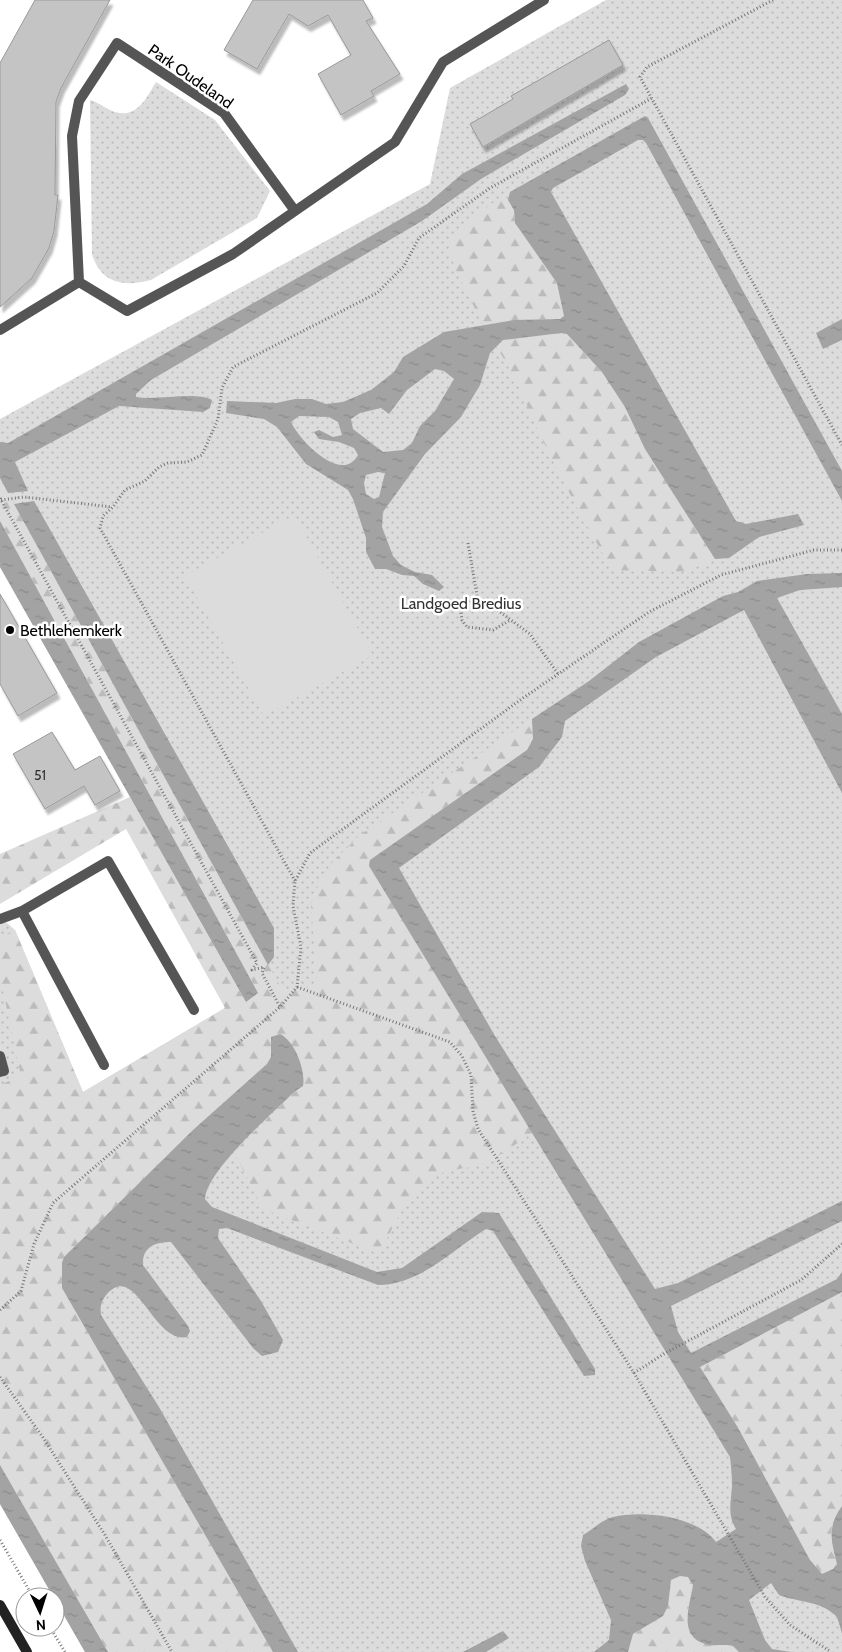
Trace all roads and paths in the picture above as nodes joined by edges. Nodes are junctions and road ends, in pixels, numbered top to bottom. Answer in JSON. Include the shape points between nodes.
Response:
{"nodes":[{"id":1,"x":544,"y":0,"type":"edge"},
{"id":2,"x":773,"y":0,"type":"edge"},
{"id":3,"x":652,"y":98,"type":"junction"},
{"id":4,"x":295,"y":211,"type":"junction"},
{"id":5,"x":79,"y":282,"type":"junction"},
{"id":6,"x":0,"y":330,"type":"edge"},
{"id":7,"x":842,"y":445,"type":"edge"},
{"id":8,"x":1,"y":499,"type":"edge"},
{"id":9,"x":113,"y":508,"type":"junction"},
{"id":10,"x":468,"y":543,"type":"dead end"},
{"id":11,"x":842,"y":550,"type":"edge"},
{"id":12,"x":478,"y":601,"type":"junction"},
{"id":13,"x":508,"y":620,"type":"junction"},
{"id":14,"x":558,"y":674,"type":"junction"},
{"id":15,"x":295,"y":881,"type":"junction"},
{"id":16,"x":22,"y":911,"type":"junction"},
{"id":17,"x":0,"y":920,"type":"edge"},
{"id":18,"x":298,"y":987,"type":"junction"},
{"id":19,"x":280,"y":1007,"type":"junction"},
{"id":20,"x":194,"y":1010,"type":"dead end"},
{"id":21,"x":0,"y":1056,"type":"edge"},
{"id":22,"x":104,"y":1065,"type":"dead end"},
{"id":23,"x":0,"y":1072,"type":"edge"},
{"id":24,"x":842,"y":1244,"type":"edge"},
{"id":25,"x":0,"y":1310,"type":"edge"},
{"id":26,"x":634,"y":1374,"type":"junction"},
{"id":27,"x":0,"y":1377,"type":"edge"},
{"id":28,"x":0,"y":1540,"type":"edge"},
{"id":29,"x":27,"y":1587,"type":"edge"},
{"id":30,"x":0,"y":1605,"type":"edge"},
{"id":31,"x":56,"y":1637,"type":"edge"},
{"id":32,"x":27,"y":1652,"type":"edge"},
{"id":33,"x":65,"y":1652,"type":"edge"},
{"id":34,"x":172,"y":1652,"type":"edge"},
{"id":35,"x":831,"y":1652,"type":"edge"}],
"edges":[{"from":1,"to":4,"type":"street","via":[[443,62],[395,142]]},
{"from":2,"to":3,"type":"path","via":[[647,67],[640,77]]},
{"from":3,"to":7,"type":"path"},
{"from":3,"to":9,"type":"path","via":[[490,188],[419,238],[404,266],[377,293],[233,367],[222,388],[218,419],[202,454],[187,462],[159,467],[145,481],[125,490]]},
{"from":4,"to":5,"type":"street","via":[[233,254],[127,311]]},
{"from":4,"to":5,"type":"street","name":"Park Oudeland","via":[[224,113],[117,43],[79,101],[72,136]]},
{"from":5,"to":6,"type":"street"},
{"from":8,"to":9,"type":"path","via":[[24,497]]},
{"from":8,"to":19,"type":"path","via":[[257,963],[252,970],[264,967],[262,973]]},
{"from":9,"to":15,"type":"path","via":[[103,516],[100,528]]},
{"from":10,"to":12,"type":"path"},
{"from":11,"to":14,"type":"path","via":[[814,550],[721,575],[649,612]]},
{"from":12,"to":13,"type":"path","via":[[484,600]]},
{"from":12,"to":13,"type":"path","via":[[460,607],[467,627],[493,630]]},
{"from":13,"to":14,"type":"path","via":[[530,634]]},
{"from":14,"to":15,"type":"path","via":[[310,853]]},
{"from":15,"to":18,"type":"path","via":[[293,906],[301,947]]},
{"from":16,"to":17,"type":"street"},
{"from":16,"to":20,"type":"street","via":[[108,861]]},
{"from":16,"to":22,"type":"street"},
{"from":18,"to":19,"type":"path"},
{"from":18,"to":26,"type":"path","via":[[450,1042],[462,1056],[471,1075],[473,1111],[478,1129]]},
{"from":19,"to":25,"type":"path","via":[[54,1203],[34,1244],[21,1290]]},
{"from":21,"to":23,"type":"street","via":[[4,1072]]},
{"from":24,"to":26,"type":"path","via":[[801,1280],[662,1355]]},
{"from":26,"to":35,"type":"path","via":[[765,1597],[790,1625]]},
{"from":27,"to":34,"type":"path","via":[[106,1535]]},
{"from":28,"to":29,"type":"path"},
{"from":30,"to":32,"type":"main road"},
{"from":31,"to":33,"type":"path"}]}
